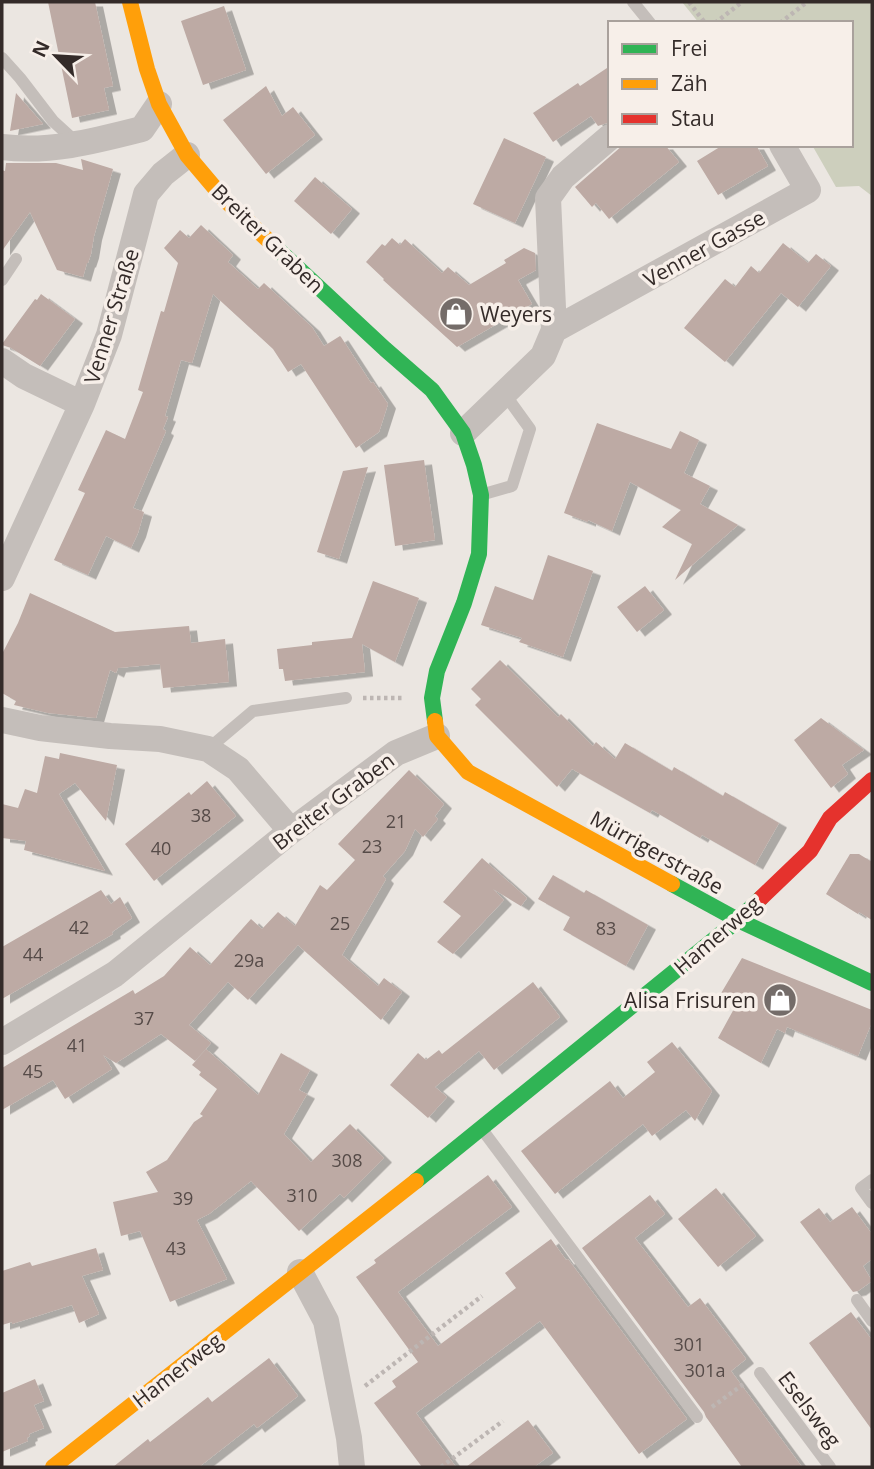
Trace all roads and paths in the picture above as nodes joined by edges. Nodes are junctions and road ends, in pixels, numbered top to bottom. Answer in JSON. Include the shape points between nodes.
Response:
{"nodes":[{"id":1,"x":130,"y":2,"type":"edge"},
{"id":2,"x":633,"y":2,"type":"edge"},
{"id":3,"x":689,"y":2,"type":"edge"},
{"id":4,"x":742,"y":2,"type":"edge"},
{"id":5,"x":807,"y":2,"type":"edge"},
{"id":6,"x":648,"y":21,"type":"edge"},
{"id":7,"x":703,"y":21,"type":"edge"},
{"id":8,"x":718,"y":21,"type":"edge"},
{"id":9,"x":783,"y":21,"type":"edge"},
{"id":10,"x":2,"y":58,"type":"edge"},
{"id":11,"x":159,"y":104,"type":"junction"},
{"id":12,"x":608,"y":139,"type":"edge"},
{"id":13,"x":79,"y":145,"type":"junction"},
{"id":14,"x":2,"y":147,"type":"edge"},
{"id":15,"x":783,"y":147,"type":"edge"},
{"id":16,"x":187,"y":155,"type":"junction"},
{"id":17,"x":16,"y":258,"type":"dead end"},
{"id":18,"x":2,"y":280,"type":"edge"},
{"id":19,"x":554,"y":330,"type":"junction"},
{"id":20,"x":2,"y":361,"type":"edge"},
{"id":21,"x":504,"y":393,"type":"junction"},
{"id":22,"x":82,"y":404,"type":"junction"},
{"id":23,"x":463,"y":433,"type":"junction"},
{"id":24,"x":481,"y":495,"type":"junction"},
{"id":25,"x":12,"y":530,"type":"edge"},
{"id":26,"x":2,"y":578,"type":"edge"},
{"id":27,"x":346,"y":698,"type":"joint"},
{"id":28,"x":432,"y":698,"type":"junction"},
{"id":29,"x":2,"y":720,"type":"edge"},
{"id":30,"x":437,"y":736,"type":"junction"},
{"id":31,"x":208,"y":749,"type":"junction"},
{"id":32,"x":872,"y":780,"type":"edge"},
{"id":33,"x":291,"y":831,"type":"junction"},
{"id":34,"x":738,"y":920,"type":"junction"},
{"id":35,"x":872,"y":983,"type":"edge"},
{"id":36,"x":2,"y":1042,"type":"edge"},
{"id":37,"x":482,"y":1129,"type":"junction"},
{"id":38,"x":872,"y":1180,"type":"edge"},
{"id":39,"x":872,"y":1203,"type":"edge"},
{"id":40,"x":300,"y":1272,"type":"junction"},
{"id":41,"x":482,"y":1296,"type":"dead end"},
{"id":42,"x":857,"y":1300,"type":"dead end"},
{"id":43,"x":872,"y":1321,"type":"edge"},
{"id":44,"x":760,"y":1373,"type":"joint"},
{"id":45,"x":342,"y":1404,"type":"junction"},
{"id":46,"x":697,"y":1417,"type":"joint"},
{"id":47,"x":503,"y":1421,"type":"dead end"},
{"id":48,"x":53,"y":1467,"type":"edge"},
{"id":49,"x":352,"y":1467,"type":"edge"},
{"id":50,"x":441,"y":1467,"type":"edge"},
{"id":51,"x":830,"y":1467,"type":"edge"}],
"edges":[{"from":1,"to":11,"type":"street"},
{"from":2,"to":6,"type":"lane"},
{"from":3,"to":7,"type":"path"},
{"from":4,"to":8,"type":"path"},
{"from":5,"to":9,"type":"path"},
{"from":10,"to":13,"type":"lane","via":[[53,121]]},
{"from":11,"to":13,"type":"street","via":[[142,129]]},
{"from":11,"to":16,"type":"street"},
{"from":12,"to":19,"type":"street","via":[[563,177],[548,198]]},
{"from":13,"to":14,"type":"street","via":[[23,150]]},
{"from":15,"to":19,"type":"street","name":"Venner Gasse","via":[[808,190]]},
{"from":16,"to":22,"type":"street","name":"Venner Straße","via":[[146,194],[109,335]]},
{"from":16,"to":23,"type":"street","name":"Breiter Graben","via":[[225,201],[432,390]]},
{"from":17,"to":18,"type":"lane"},
{"from":19,"to":21,"type":"street","via":[[543,356]]},
{"from":20,"to":22,"type":"street"},
{"from":21,"to":23,"type":"street"},
{"from":21,"to":24,"type":"lane","via":[[530,429],[512,486]]},
{"from":22,"to":25,"type":"street","name":"Venner Straße"},
{"from":23,"to":24,"type":"street","name":"Breiter Graben"},
{"from":24,"to":28,"type":"street","name":"Breiter Graben","via":[[479,554],[437,671]]},
{"from":25,"to":26,"type":"street","name":"Venner Straße"},
{"from":27,"to":28,"type":"path"},
{"from":27,"to":31,"type":"lane","via":[[253,711]]},
{"from":28,"to":30,"type":"street","name":"Breiter Graben"},
{"from":29,"to":31,"type":"street"},
{"from":30,"to":33,"type":"street","name":"Breiter Graben","via":[[396,753]]},
{"from":30,"to":34,"type":"street","name":"Mürrigerstraße","via":[[468,772]]},
{"from":31,"to":33,"type":"street","via":[[238,769]]},
{"from":32,"to":34,"type":"street","name":"Hamerweg","via":[[830,818],[810,850]]},
{"from":33,"to":36,"type":"street","name":"Breiter Graben","via":[[115,974]]},
{"from":34,"to":35,"type":"street","name":"Mürrigerstraße"},
{"from":34,"to":37,"type":"street","name":"Hamerweg"},
{"from":37,"to":40,"type":"street","name":"Hamerweg"},
{"from":37,"to":46,"type":"lane"},
{"from":38,"to":39,"type":"lane","via":[[861,1188]]},
{"from":40,"to":45,"type":"street","via":[[326,1321]]},
{"from":40,"to":48,"type":"street","name":"Hamerweg"},
{"from":41,"to":45,"type":"path"},
{"from":42,"to":43,"type":"lane"},
{"from":44,"to":46,"type":"path"},
{"from":44,"to":51,"type":"lane","name":"Eselsweg"},
{"from":45,"to":49,"type":"street"},
{"from":47,"to":50,"type":"path"}]}
